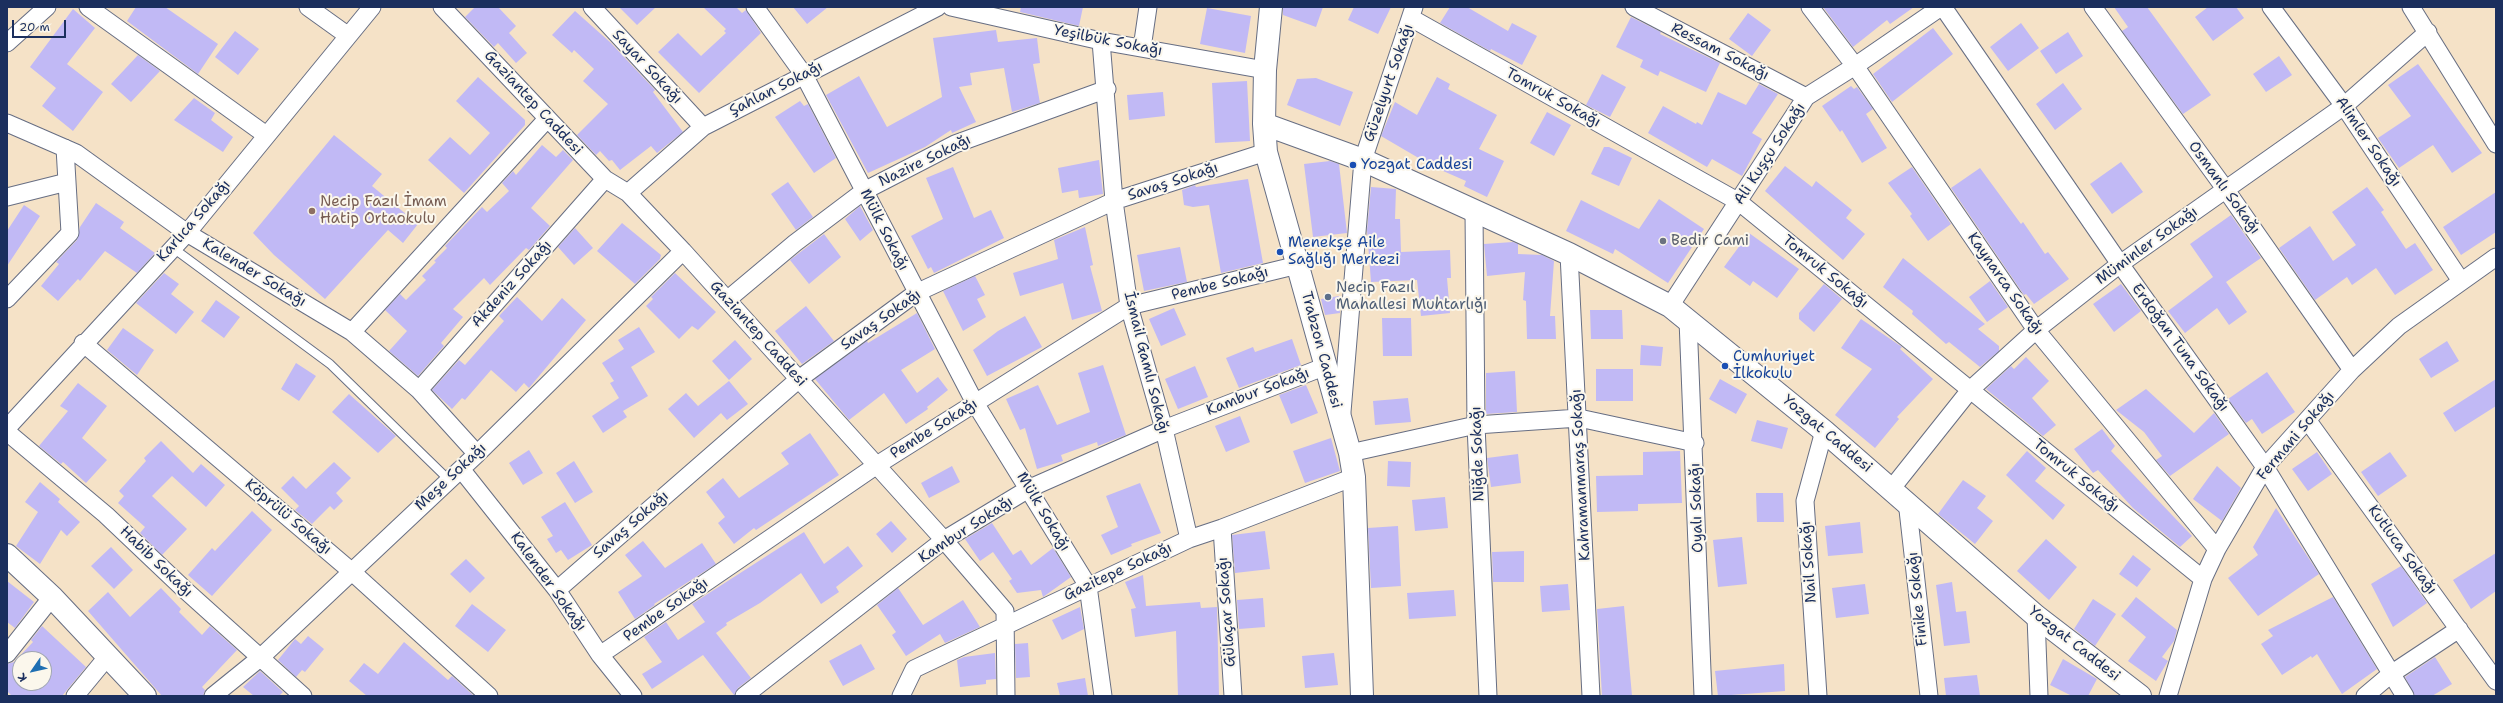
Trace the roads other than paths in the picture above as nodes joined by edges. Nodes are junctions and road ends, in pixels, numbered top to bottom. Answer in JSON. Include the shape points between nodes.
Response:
{"nodes":[{"id":1,"x":47,"y":7,"type":"edge"},
{"id":2,"x":88,"y":7,"type":"edge"},
{"id":3,"x":308,"y":7,"type":"edge"},
{"id":4,"x":372,"y":7,"type":"edge"},
{"id":5,"x":592,"y":7,"type":"edge"},
{"id":6,"x":755,"y":7,"type":"edge"},
{"id":7,"x":938,"y":7,"type":"edge"},
{"id":8,"x":951,"y":7,"type":"edge"},
{"id":9,"x":1148,"y":7,"type":"edge"},
{"id":10,"x":1271,"y":7,"type":"edge"},
{"id":11,"x":1634,"y":7,"type":"edge"},
{"id":12,"x":1810,"y":7,"type":"edge"},
{"id":13,"x":1942,"y":7,"type":"edge"},
{"id":14,"x":2093,"y":7,"type":"edge"},
{"id":15,"x":2271,"y":7,"type":"edge"},
{"id":16,"x":2411,"y":7,"type":"edge"},
{"id":17,"x":449,"y":9,"type":"edge"},
{"id":18,"x":1413,"y":12,"type":"edge"},
{"id":19,"x":2428,"y":32,"type":"junction"},
{"id":20,"x":347,"y":35,"type":"junction"},
{"id":21,"x":1101,"y":41,"type":"junction"},
{"id":22,"x":7,"y":43,"type":"edge"},
{"id":23,"x":1142,"y":48,"type":"junction"},
{"id":24,"x":1855,"y":66,"type":"junction"},
{"id":25,"x":1265,"y":70,"type":"junction"},
{"id":26,"x":804,"y":75,"type":"junction"},
{"id":27,"x":1107,"y":89,"type":"junction"},
{"id":28,"x":1806,"y":97,"type":"junction"},
{"id":29,"x":2344,"y":106,"type":"junction"},
{"id":30,"x":547,"y":119,"type":"junction"},
{"id":31,"x":7,"y":123,"type":"edge"},
{"id":32,"x":1264,"y":124,"type":"junction"},
{"id":33,"x":703,"y":127,"type":"junction"},
{"id":34,"x":266,"y":136,"type":"junction"},
{"id":35,"x":2496,"y":144,"type":"edge"},
{"id":36,"x":65,"y":148,"type":"junction"},
{"id":37,"x":1266,"y":152,"type":"junction"},
{"id":38,"x":1363,"y":160,"type":"junction"},
{"id":39,"x":605,"y":179,"type":"junction"},
{"id":40,"x":67,"y":182,"type":"junction"},
{"id":41,"x":2226,"y":190,"type":"junction"},
{"id":42,"x":864,"y":191,"type":"junction"},
{"id":43,"x":628,"y":193,"type":"junction"},
{"id":44,"x":7,"y":197,"type":"edge"},
{"id":45,"x":1114,"y":201,"type":"junction"},
{"id":46,"x":1739,"y":202,"type":"junction"},
{"id":47,"x":1474,"y":212,"type":"junction"},
{"id":48,"x":187,"y":233,"type":"junction"},
{"id":49,"x":173,"y":248,"type":"junction"},
{"id":50,"x":683,"y":251,"type":"junction"},
{"id":51,"x":1569,"y":254,"type":"junction"},
{"id":52,"x":2496,"y":257,"type":"edge"},
{"id":53,"x":2120,"y":264,"type":"junction"},
{"id":54,"x":1298,"y":265,"type":"junction"},
{"id":55,"x":2461,"y":280,"type":"junction"},
{"id":56,"x":916,"y":293,"type":"junction"},
{"id":57,"x":7,"y":300,"type":"edge"},
{"id":58,"x":727,"y":300,"type":"junction"},
{"id":59,"x":1129,"y":306,"type":"junction"},
{"id":60,"x":1670,"y":306,"type":"junction"},
{"id":61,"x":1688,"y":320,"type":"junction"},
{"id":62,"x":2036,"y":330,"type":"junction"},
{"id":63,"x":352,"y":332,"type":"junction"},
{"id":64,"x":83,"y":343,"type":"junction"},
{"id":65,"x":1326,"y":366,"type":"junction"},
{"id":66,"x":2352,"y":370,"type":"junction"},
{"id":67,"x":798,"y":378,"type":"junction"},
{"id":68,"x":419,"y":390,"type":"junction"},
{"id":69,"x":1970,"y":390,"type":"junction"},
{"id":70,"x":975,"y":403,"type":"junction"},
{"id":71,"x":1579,"y":418,"type":"junction"},
{"id":72,"x":2308,"y":421,"type":"junction"},
{"id":73,"x":1341,"y":422,"type":"junction"},
{"id":74,"x":1476,"y":425,"type":"junction"},
{"id":75,"x":7,"y":428,"type":"edge"},
{"id":76,"x":1164,"y":429,"type":"junction"},
{"id":77,"x":1824,"y":431,"type":"junction"},
{"id":78,"x":7,"y":432,"type":"edge"},
{"id":79,"x":1695,"y":443,"type":"junction"},
{"id":80,"x":1350,"y":453,"type":"junction"},
{"id":81,"x":477,"y":454,"type":"junction"},
{"id":82,"x":877,"y":465,"type":"junction"},
{"id":83,"x":2265,"y":467,"type":"junction"},
{"id":84,"x":455,"y":474,"type":"junction"},
{"id":85,"x":1354,"y":477,"type":"junction"},
{"id":86,"x":1030,"y":488,"type":"junction"},
{"id":87,"x":1899,"y":495,"type":"junction"},
{"id":88,"x":1222,"y":528,"type":"junction"},
{"id":89,"x":1188,"y":539,"type":"junction"},
{"id":90,"x":944,"y":540,"type":"junction"},
{"id":91,"x":2217,"y":549,"type":"junction"},
{"id":92,"x":7,"y":555,"type":"edge"},
{"id":93,"x":351,"y":571,"type":"junction"},
{"id":94,"x":2203,"y":579,"type":"junction"},
{"id":95,"x":1088,"y":586,"type":"junction"},
{"id":96,"x":557,"y":590,"type":"junction"},
{"id":97,"x":52,"y":597,"type":"junction"},
{"id":98,"x":2036,"y":616,"type":"junction"},
{"id":99,"x":1007,"y":626,"type":"junction"},
{"id":100,"x":2459,"y":629,"type":"junction"},
{"id":101,"x":7,"y":654,"type":"edge"},
{"id":102,"x":600,"y":655,"type":"junction"},
{"id":103,"x":108,"y":656,"type":"junction"},
{"id":104,"x":260,"y":658,"type":"junction"},
{"id":105,"x":2392,"y":674,"type":"junction"},
{"id":106,"x":2496,"y":681,"type":"edge"},
{"id":107,"x":74,"y":696,"type":"edge"},
{"id":108,"x":146,"y":696,"type":"edge"},
{"id":109,"x":213,"y":696,"type":"edge"},
{"id":110,"x":303,"y":696,"type":"edge"},
{"id":111,"x":489,"y":696,"type":"edge"},
{"id":112,"x":633,"y":696,"type":"edge"},
{"id":113,"x":744,"y":696,"type":"edge"},
{"id":114,"x":901,"y":696,"type":"edge"},
{"id":115,"x":1006,"y":696,"type":"edge"},
{"id":116,"x":1103,"y":696,"type":"edge"},
{"id":117,"x":1233,"y":696,"type":"edge"},
{"id":118,"x":1362,"y":696,"type":"edge"},
{"id":119,"x":1488,"y":696,"type":"edge"},
{"id":120,"x":1591,"y":696,"type":"edge"},
{"id":121,"x":1703,"y":696,"type":"edge"},
{"id":122,"x":1818,"y":696,"type":"edge"},
{"id":123,"x":1929,"y":696,"type":"edge"},
{"id":124,"x":2039,"y":696,"type":"edge"},
{"id":125,"x":2140,"y":696,"type":"edge"},
{"id":126,"x":2168,"y":696,"type":"edge"},
{"id":127,"x":2365,"y":696,"type":"edge"},
{"id":128,"x":2405,"y":696,"type":"edge"}],
"edges":[{"from":1,"to":22,"type":"street"},
{"from":2,"to":34,"type":"street"},
{"from":3,"to":20,"type":"street"},
{"from":4,"to":20,"type":"street","name":"Karlıca Sokağı"},
{"from":5,"to":33,"type":"street","name":"Sayar Sokağı"},
{"from":6,"to":26,"type":"street","name":"Mülk Sokağı"},
{"from":7,"to":26,"type":"street","name":"Şahlan Sokağı"},
{"from":8,"to":21,"type":"street","name":"Yeşilbük Sokağı"},
{"from":9,"to":23,"type":"street"},
{"from":10,"to":25,"type":"street","name":"Trabzon Caddesi"},
{"from":11,"to":28,"type":"street","name":"Ressam Sokağı"},
{"from":12,"to":24,"type":"street","name":"Kaynarca Sokağı"},
{"from":13,"to":24,"type":"street","name":"Ali Kuşçu Sokağı"},
{"from":13,"to":53,"type":"street","name":"Erdoğan Tuna Sokağı"},
{"from":14,"to":41,"type":"street","name":"Osmanlı Sokağı"},
{"from":15,"to":29,"type":"street","name":"Alimler Sokağı"},
{"from":16,"to":19,"type":"street"},
{"from":17,"to":30,"type":"street","name":"Gaziantep Caddesi"},
{"from":18,"to":38,"type":"street","name":"Güzelyurt Sokağı"},
{"from":18,"to":46,"type":"street","name":"Tomruk Sokağı"},
{"from":19,"to":29,"type":"street","name":"Müminler Sokağı"},
{"from":19,"to":35,"type":"street"},
{"from":20,"to":34,"type":"street","name":"Karlıca Sokağı"},
{"from":21,"to":23,"type":"street","name":"Yeşilbük Sokağı"},
{"from":21,"to":27,"type":"street","name":"İsmail Gamlı Sokağı"},
{"from":23,"to":25,"type":"street","name":"Yeşilbük Sokağı"},
{"from":24,"to":28,"type":"street","name":"Ali Kuşçu Sokağı"},
{"from":24,"to":62,"type":"street","name":"Kaynarca Sokağı"},
{"from":25,"to":32,"type":"street","name":"Trabzon Caddesi"},
{"from":26,"to":33,"type":"street","name":"Şahlan Sokağı"},
{"from":26,"to":42,"type":"street","name":"Mülk Sokağı"},
{"from":27,"to":42,"type":"street","name":"Nazire Sokağı","via":[[955,144]]},
{"from":27,"to":45,"type":"street","name":"İsmail Gamlı Sokağı"},
{"from":28,"to":46,"type":"street","name":"Ali Kuşçu Sokağı"},
{"from":29,"to":41,"type":"street","name":"Müminler Sokağı"},
{"from":29,"to":55,"type":"street","name":"Alimler Sokağı"},
{"from":30,"to":39,"type":"street","name":"Gaziantep Caddesi"},
{"from":30,"to":63,"type":"street"},
{"from":31,"to":36,"type":"street","name":"Kalender Sokağı"},
{"from":32,"to":37,"type":"street","name":"Trabzon Caddesi"},
{"from":32,"to":38,"type":"street","name":"Yozgat Caddesi"},
{"from":33,"to":43,"type":"street","name":"Şahlan Sokağı"},
{"from":34,"to":48,"type":"street","name":"Karlıca Sokağı"},
{"from":36,"to":40,"type":"street"},
{"from":36,"to":48,"type":"street","name":"Kalender Sokağı","via":[[76,153]]},
{"from":37,"to":45,"type":"street","name":"Savaş Sokağı"},
{"from":37,"to":54,"type":"street","name":"Trabzon Caddesi"},
{"from":38,"to":47,"type":"street","name":"Yozgat Caddesi"},
{"from":38,"to":73,"type":"street","name":"Güzelyurt Sokağı"},
{"from":39,"to":43,"type":"street","name":"Gaziantep Caddesi"},
{"from":39,"to":68,"type":"street","name":"Akdeniz Sokağı"},
{"from":40,"to":44,"type":"street"},
{"from":40,"to":57,"type":"street","via":[[70,233]]},
{"from":41,"to":53,"type":"street","name":"Müminler Sokağı"},
{"from":41,"to":66,"type":"street","name":"Osmanlı Sokağı"},
{"from":42,"to":56,"type":"street","name":"Mülk Sokağı"},
{"from":42,"to":58,"type":"street","name":"Nazire Sokağı","via":[[795,243]]},
{"from":43,"to":50,"type":"street","name":"Gaziantep Caddesi"},
{"from":45,"to":56,"type":"street","name":"Savaş Sokağı"},
{"from":45,"to":59,"type":"street","name":"İsmail Gamlı Sokağı"},
{"from":46,"to":60,"type":"street","name":"Ali Kuşçu Sokağı"},
{"from":46,"to":69,"type":"street","name":"Tomruk Sokağı"},
{"from":47,"to":51,"type":"street","name":"Yozgat Caddesi"},
{"from":47,"to":74,"type":"street","name":"Niğde Sokağı"},
{"from":48,"to":49,"type":"street","name":"Karlıca Sokağı"},
{"from":48,"to":63,"type":"street","name":"Kalender Sokağı"},
{"from":49,"to":64,"type":"street","name":"Karlıca Sokağı"},
{"from":49,"to":84,"type":"lane","via":[[330,364]]},
{"from":50,"to":58,"type":"street","name":"Gaziantep Caddesi"},
{"from":50,"to":81,"type":"street","name":"Meşe Sokağı"},
{"from":51,"to":60,"type":"street","name":"Yozgat Caddesi"},
{"from":51,"to":71,"type":"street","name":"Kahramanmaraş Sokağı"},
{"from":52,"to":55,"type":"street","name":"Fermani Sokağı"},
{"from":53,"to":62,"type":"street","name":"Müminler Sokağı"},
{"from":53,"to":83,"type":"street","name":"Erdoğan Tuna Sokağı"},
{"from":54,"to":59,"type":"street","name":"Pembe Sokağı"},
{"from":54,"to":65,"type":"street","name":"Trabzon Caddesi"},
{"from":55,"to":66,"type":"street","name":"Fermani Sokağı","via":[[2399,326]]},
{"from":56,"to":67,"type":"street","name":"Savaş Sokağı"},
{"from":56,"to":70,"type":"street","name":"Mülk Sokağı"},
{"from":58,"to":67,"type":"street","name":"Gaziantep Caddesi"},
{"from":59,"to":70,"type":"street","name":"Pembe Sokağı"},
{"from":59,"to":76,"type":"street","name":"İsmail Gamlı Sokağı"},
{"from":60,"to":61,"type":"street","name":"Yozgat Caddesi"},
{"from":61,"to":77,"type":"street","name":"Yozgat Caddesi"},
{"from":61,"to":79,"type":"street","name":"Oyalı Sokağı"},
{"from":62,"to":69,"type":"street","name":"Müminler Sokağı"},
{"from":62,"to":91,"type":"street","name":"Kaynarca Sokağı"},
{"from":63,"to":68,"type":"street","name":"Kalender Sokağı"},
{"from":64,"to":75,"type":"street","name":"Karlıca Sokağı"},
{"from":64,"to":93,"type":"street","name":"Köprülü Sokağı"},
{"from":65,"to":73,"type":"street","name":"Trabzon Caddesi"},
{"from":65,"to":76,"type":"street","name":"Kambur Sokağı"},
{"from":66,"to":72,"type":"street","name":"Fermani Sokağı"},
{"from":67,"to":82,"type":"street","name":"Gaziantep Caddesi"},
{"from":67,"to":96,"type":"street","name":"Savaş Sokağı"},
{"from":68,"to":81,"type":"street","name":"Kalender Sokağı"},
{"from":69,"to":87,"type":"street","name":"Müminler Sokağı"},
{"from":69,"to":94,"type":"street","name":"Tomruk Sokağı"},
{"from":70,"to":82,"type":"street","name":"Pembe Sokağı"},
{"from":70,"to":86,"type":"street","name":"Mülk Sokağı"},
{"from":71,"to":74,"type":"street"},
{"from":71,"to":79,"type":"street"},
{"from":71,"to":120,"type":"street","name":"Kahramanmaraş Sokağı"},
{"from":72,"to":83,"type":"street","name":"Fermani Sokağı"},
{"from":72,"to":100,"type":"street","name":"Kutluca Sokağı"},
{"from":73,"to":80,"type":"street","name":"Trabzon Caddesi"},
{"from":74,"to":80,"type":"street"},
{"from":74,"to":119,"type":"street","name":"Niğde Sokağı"},
{"from":76,"to":86,"type":"street","name":"Kambur Sokağı"},
{"from":76,"to":89,"type":"street","name":"İsmail Gamlı Sokağı"},
{"from":77,"to":87,"type":"street","name":"Yozgat Caddesi"},
{"from":77,"to":122,"type":"street","name":"Nail Sokağı","via":[[1805,501]]},
{"from":78,"to":104,"type":"street","name":"Habib Sokağı","via":[[106,515]]},
{"from":79,"to":121,"type":"street","name":"Oyalı Sokağı"},
{"from":80,"to":85,"type":"street","name":"Trabzon Caddesi"},
{"from":81,"to":84,"type":"street","name":"Meşe Sokağı"},
{"from":82,"to":90,"type":"street","name":"Gaziantep Caddesi"},
{"from":82,"to":102,"type":"street","name":"Pembe Sokağı"},
{"from":83,"to":91,"type":"street","name":"Fermani Sokağı"},
{"from":83,"to":105,"type":"street","name":"Erdoğan Tuna Sokağı"},
{"from":84,"to":93,"type":"street","name":"Meşe Sokağı"},
{"from":84,"to":96,"type":"street","name":"Kalender Sokağı"},
{"from":85,"to":88,"type":"street","name":"Gazitepe Sokağı"},
{"from":85,"to":118,"type":"street","name":"Trabzon Caddesi"},
{"from":86,"to":90,"type":"street","name":"Kambur Sokağı"},
{"from":86,"to":95,"type":"street","name":"Mülk Sokağı"},
{"from":87,"to":98,"type":"street","name":"Yozgat Caddesi"},
{"from":87,"to":123,"type":"street","name":"Finike Sokağı"},
{"from":88,"to":89,"type":"street","name":"Gazitepe Sokağı"},
{"from":88,"to":117,"type":"street","name":"Gülaçar Sokağı"},
{"from":89,"to":95,"type":"street","name":"Gazitepe Sokağı"},
{"from":90,"to":99,"type":"street","name":"Gaziantep Caddesi","via":[[1005,611]]},
{"from":90,"to":113,"type":"street","name":"Kambur Sokağı"},
{"from":91,"to":94,"type":"street","name":"Fermani Sokağı"},
{"from":92,"to":97,"type":"street"},
{"from":93,"to":104,"type":"street","name":"Meşe Sokağı"},
{"from":93,"to":111,"type":"street","name":"Köprülü Sokağı"},
{"from":94,"to":126,"type":"street","name":"Fermani Sokağı"},
{"from":95,"to":99,"type":"street","name":"Gazitepe Sokağı"},
{"from":95,"to":116,"type":"street","name":"Mülk Sokağı"},
{"from":96,"to":102,"type":"street","name":"Kalender Sokağı"},
{"from":97,"to":101,"type":"street"},
{"from":97,"to":103,"type":"street"},
{"from":98,"to":124,"type":"street"},
{"from":98,"to":125,"type":"street","name":"Yozgat Caddesi"},
{"from":99,"to":114,"type":"street","name":"Gazitepe Sokağı","via":[[914,669]]},
{"from":99,"to":115,"type":"street","name":"Gaziantep Caddesi"},
{"from":100,"to":105,"type":"street"},
{"from":100,"to":106,"type":"street","name":"Kutluca Sokağı"},
{"from":102,"to":112,"type":"street","name":"Kalender Sokağı"},
{"from":103,"to":107,"type":"street"},
{"from":103,"to":108,"type":"street"},
{"from":104,"to":109,"type":"street","name":"Meşe Sokağı"},
{"from":104,"to":110,"type":"street","name":"Habib Sokağı"},
{"from":105,"to":127,"type":"street"},
{"from":105,"to":128,"type":"street","name":"Erdoğan Tuna Sokağı"}]}
